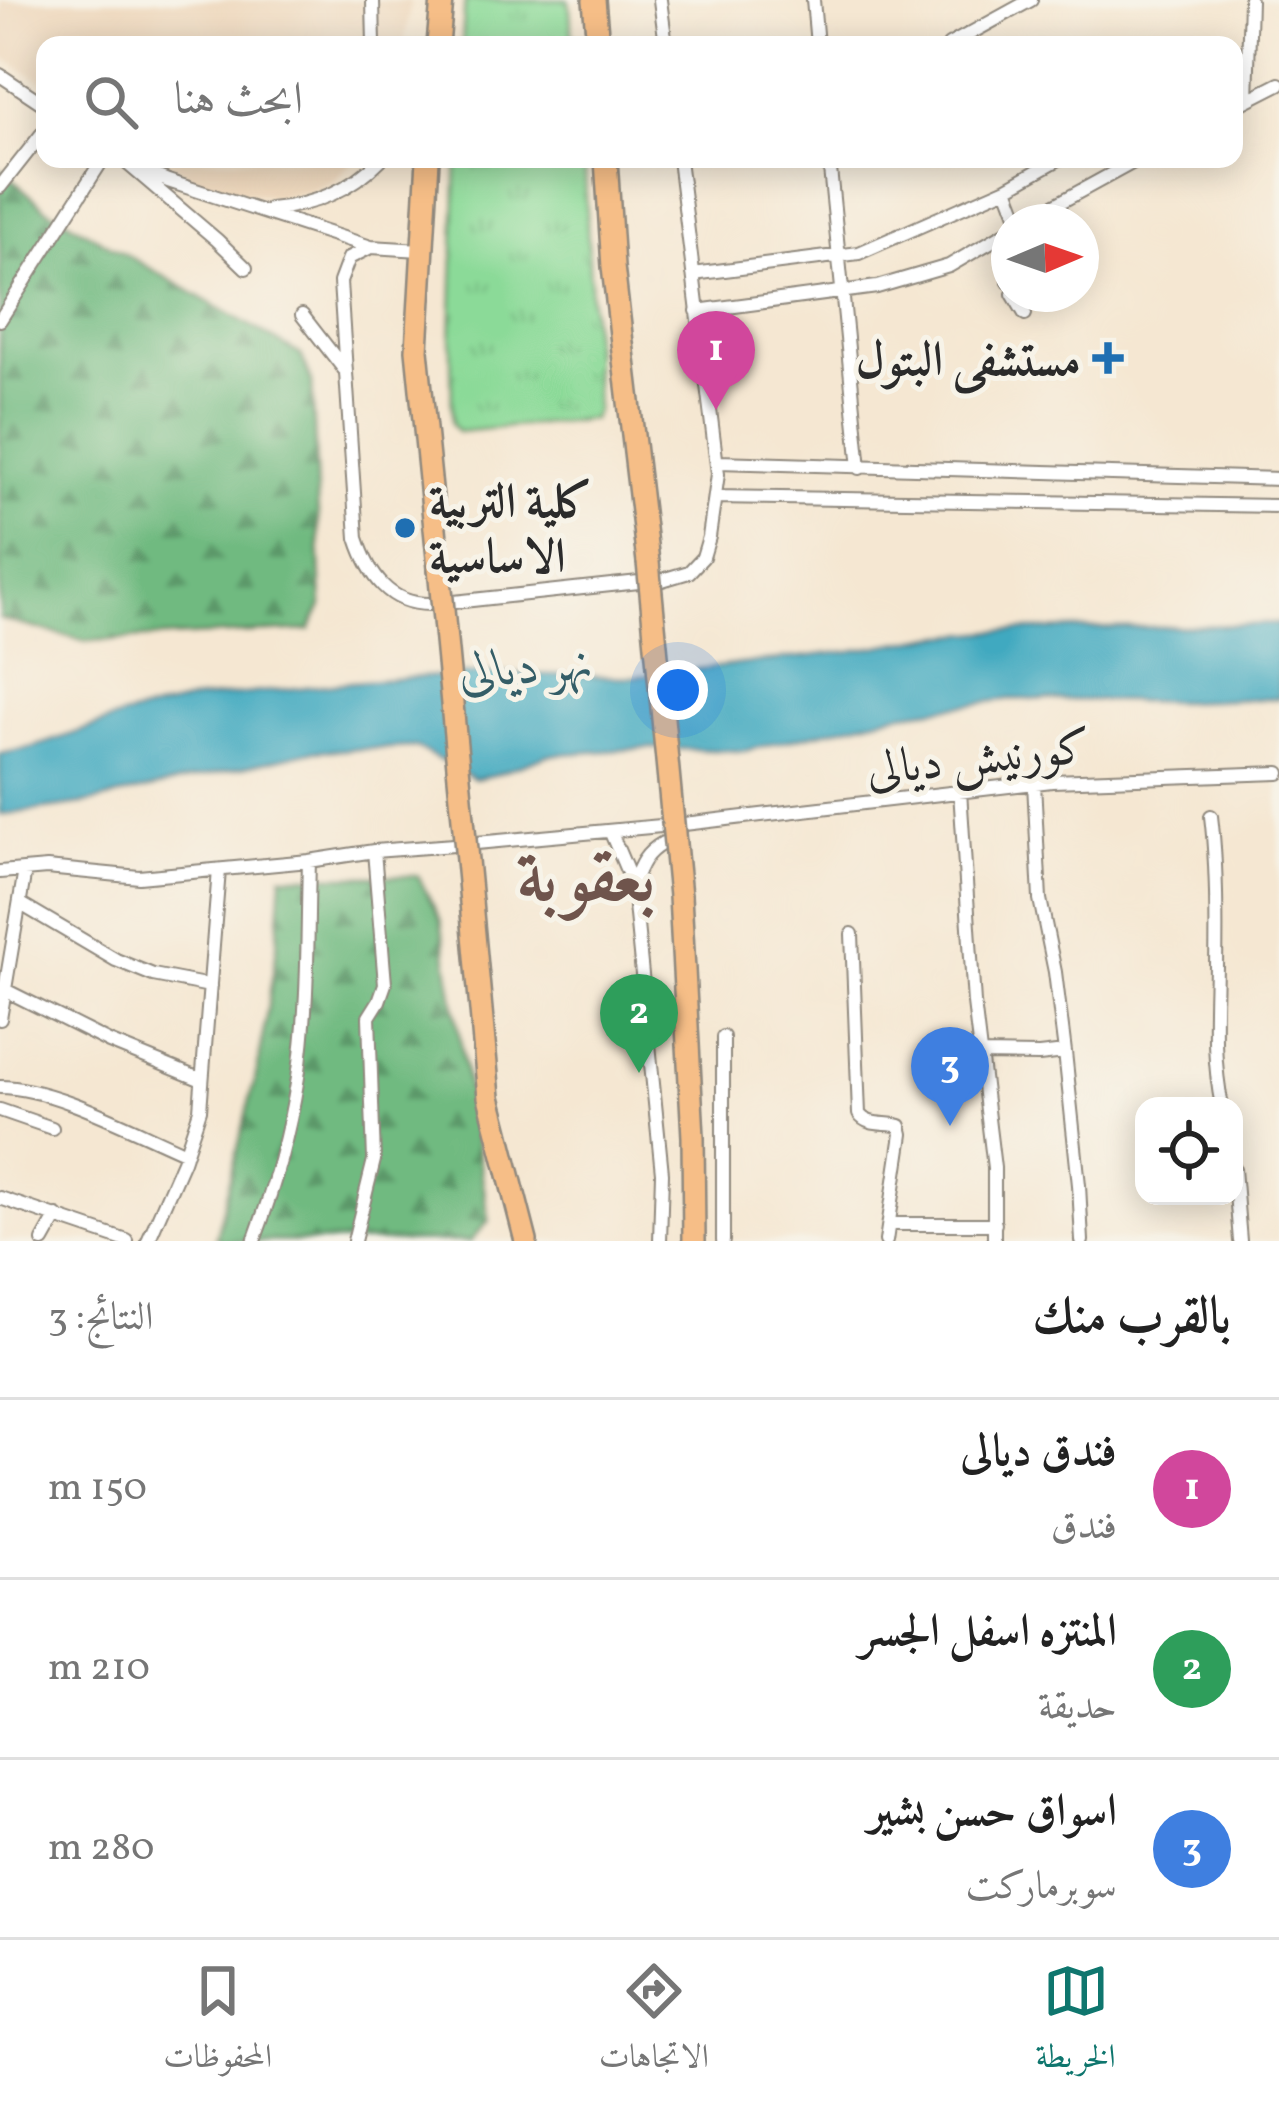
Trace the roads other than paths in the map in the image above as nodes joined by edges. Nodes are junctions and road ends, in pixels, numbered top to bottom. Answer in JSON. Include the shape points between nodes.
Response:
{"nodes":[{"id":1,"x":373,"y":0,"type":"edge"},
{"id":2,"x":442,"y":0,"type":"edge"},
{"id":3,"x":595,"y":0,"type":"edge"},
{"id":4,"x":660,"y":0,"type":"edge"},
{"id":5,"x":813,"y":0,"type":"edge"},
{"id":6,"x":1031,"y":0,"type":"edge"},
{"id":7,"x":1250,"y":0,"type":"edge"},
{"id":8,"x":374,"y":36,"type":"edge"},
{"id":9,"x":439,"y":36,"type":"edge"},
{"id":10,"x":597,"y":36,"type":"edge"},
{"id":11,"x":665,"y":36,"type":"edge"},
{"id":12,"x":817,"y":36,"type":"edge"},
{"id":13,"x":965,"y":36,"type":"edge"},
{"id":14,"x":1249,"y":55,"type":"junction"},
{"id":15,"x":1243,"y":58,"type":"edge"},
{"id":16,"x":1,"y":77,"type":"edge"},
{"id":17,"x":1279,"y":84,"type":"edge"},
{"id":18,"x":36,"y":99,"type":"edge"},
{"id":19,"x":1247,"y":100,"type":"junction"},
{"id":20,"x":1243,"y":102,"type":"edge"},
{"id":21,"x":36,"y":142,"type":"edge"},
{"id":22,"x":97,"y":168,"type":"edge"},
{"id":23,"x":134,"y":168,"type":"edge"},
{"id":24,"x":139,"y":168,"type":"edge"},
{"id":25,"x":370,"y":168,"type":"edge"},
{"id":26,"x":427,"y":168,"type":"edge"},
{"id":27,"x":607,"y":168,"type":"edge"},
{"id":28,"x":681,"y":168,"type":"edge"},
{"id":29,"x":830,"y":168,"type":"edge"},
{"id":30,"x":1043,"y":168,"type":"edge"},
{"id":31,"x":1122,"y":168,"type":"edge"},
{"id":32,"x":0,"y":188,"type":"edge"},
{"id":33,"x":1006,"y":188,"type":"junction"},
{"id":34,"x":1014,"y":204,"type":"edge"},
{"id":35,"x":1055,"y":204,"type":"edge"},
{"id":36,"x":259,"y":209,"type":"junction"},
{"id":37,"x":991,"y":242,"type":"edge"},
{"id":38,"x":371,"y":247,"type":"junction"},
{"id":39,"x":421,"y":250,"type":"junction"},
{"id":40,"x":838,"y":258,"type":"junction"},
{"id":41,"x":245,"y":268,"type":"dead end"},
{"id":42,"x":693,"y":274,"type":"junction"},
{"id":43,"x":842,"y":293,"type":"junction"},
{"id":44,"x":697,"y":311,"type":"junction"},
{"id":45,"x":302,"y":315,"type":"dead end"},
{"id":46,"x":0,"y":320,"type":"edge"},
{"id":47,"x":344,"y":369,"type":"junction"},
{"id":48,"x":718,"y":462,"type":"junction"},
{"id":49,"x":860,"y":468,"type":"junction"},
{"id":50,"x":1279,"y":479,"type":"edge"},
{"id":51,"x":715,"y":497,"type":"junction"},
{"id":52,"x":1279,"y":506,"type":"edge"},
{"id":53,"x":650,"y":575,"type":"junction"},
{"id":54,"x":454,"y":602,"type":"dead end"},
{"id":55,"x":431,"y":604,"type":"dead end"},
{"id":56,"x":1279,"y":773,"type":"edge"},
{"id":57,"x":1034,"y":783,"type":"junction"},
{"id":58,"x":960,"y":791,"type":"junction"},
{"id":59,"x":1211,"y":816,"type":"dead end"},
{"id":60,"x":661,"y":826,"type":"dead end"},
{"id":61,"x":685,"y":827,"type":"dead end"},
{"id":62,"x":611,"y":832,"type":"junction"},
{"id":63,"x":476,"y":843,"type":"dead end"},
{"id":64,"x":663,"y":843,"type":"dead end"},
{"id":65,"x":454,"y":845,"type":"dead end"},
{"id":66,"x":374,"y":851,"type":"junction"},
{"id":67,"x":309,"y":861,"type":"junction"},
{"id":68,"x":26,"y":870,"type":"junction"},
{"id":69,"x":219,"y":870,"type":"junction"},
{"id":70,"x":0,"y":872,"type":"edge"},
{"id":71,"x":633,"y":885,"type":"junction"},
{"id":72,"x":21,"y":904,"type":"junction"},
{"id":73,"x":852,"y":934,"type":"dead end"},
{"id":74,"x":210,"y":986,"type":"junction"},
{"id":75,"x":5,"y":990,"type":"junction"},
{"id":76,"x":0,"y":1018,"type":"edge"},
{"id":77,"x":724,"y":1037,"type":"dead end"},
{"id":78,"x":1065,"y":1052,"type":"junction"},
{"id":79,"x":981,"y":1054,"type":"junction"},
{"id":80,"x":202,"y":1080,"type":"junction"},
{"id":81,"x":0,"y":1087,"type":"edge"},
{"id":82,"x":1221,"y":1097,"type":"edge"},
{"id":83,"x":0,"y":1110,"type":"edge"},
{"id":84,"x":52,"y":1128,"type":"dead end"},
{"id":85,"x":185,"y":1153,"type":"junction"},
{"id":86,"x":0,"y":1198,"type":"edge"},
{"id":87,"x":1237,"y":1205,"type":"edge"},
{"id":88,"x":57,"y":1216,"type":"junction"},
{"id":89,"x":890,"y":1224,"type":"junction"},
{"id":90,"x":994,"y":1224,"type":"junction"},
{"id":91,"x":43,"y":1241,"type":"edge"},
{"id":92,"x":127,"y":1241,"type":"edge"},
{"id":93,"x":148,"y":1241,"type":"edge"},
{"id":94,"x":254,"y":1241,"type":"edge"},
{"id":95,"x":354,"y":1241,"type":"edge"},
{"id":96,"x":526,"y":1241,"type":"edge"},
{"id":97,"x":660,"y":1241,"type":"edge"},
{"id":98,"x":694,"y":1241,"type":"edge"},
{"id":99,"x":723,"y":1241,"type":"edge"},
{"id":100,"x":886,"y":1241,"type":"edge"},
{"id":101,"x":994,"y":1241,"type":"edge"},
{"id":102,"x":1082,"y":1241,"type":"edge"},
{"id":103,"x":1240,"y":1241,"type":"edge"}],
"edges":[{"from":1,"to":8,"type":"street"},
{"from":2,"to":9,"type":"main road"},
{"from":3,"to":10,"type":"main road"},
{"from":4,"to":11,"type":"street"},
{"from":5,"to":12,"type":"street"},
{"from":6,"to":13,"type":"street"},
{"from":7,"to":14,"type":"street"},
{"from":14,"to":15,"type":"street"},
{"from":14,"to":19,"type":"street"},
{"from":16,"to":18,"type":"street"},
{"from":17,"to":19,"type":"street"},
{"from":19,"to":20,"type":"street"},
{"from":21,"to":32,"type":"street"},
{"from":22,"to":46,"type":"street"},
{"from":23,"to":41,"type":"street"},
{"from":24,"to":36,"type":"street"},
{"from":25,"to":36,"type":"street","via":[[328,196]]},
{"from":26,"to":39,"type":"main road"},
{"from":27,"to":53,"type":"main road"},
{"from":28,"to":42,"type":"street"},
{"from":29,"to":40,"type":"street"},
{"from":30,"to":33,"type":"street"},
{"from":31,"to":35,"type":"street"},
{"from":33,"to":34,"type":"street"},
{"from":33,"to":40,"type":"street"},
{"from":36,"to":38,"type":"street"},
{"from":37,"to":43,"type":"street","via":[[949,266]]},
{"from":38,"to":39,"type":"street"},
{"from":38,"to":47,"type":"street","via":[[350,258],[340,282]]},
{"from":39,"to":96,"type":"main road","bridge":true,"via":[[417,350],[489,1097]]},
{"from":40,"to":42,"type":"street"},
{"from":40,"to":43,"type":"street"},
{"from":42,"to":44,"type":"street"},
{"from":43,"to":44,"type":"street"},
{"from":43,"to":49,"type":"street"},
{"from":44,"to":48,"type":"street"},
{"from":45,"to":47,"type":"street"},
{"from":47,"to":55,"type":"street","via":[[363,558],[397,598]]},
{"from":48,"to":49,"type":"street"},
{"from":48,"to":51,"type":"street"},
{"from":49,"to":50,"type":"street"},
{"from":51,"to":52,"type":"street"},
{"from":51,"to":53,"type":"street","via":[[703,557],[689,572]]},
{"from":53,"to":54,"type":"street"},
{"from":53,"to":98,"type":"main road","bridge":true,"via":[[680,896]]},
{"from":56,"to":57,"type":"street","name":"كورنيش ديالى"},
{"from":57,"to":58,"type":"street","name":"كورنيش ديالى"},
{"from":57,"to":78,"type":"street","via":[[1040,899]]},
{"from":58,"to":61,"type":"street","name":"كورنيش ديالى"},
{"from":58,"to":79,"type":"street"},
{"from":59,"to":82,"type":"street"},
{"from":60,"to":62,"type":"street"},
{"from":62,"to":63,"type":"street"},
{"from":62,"to":71,"type":"street"},
{"from":64,"to":71,"type":"street","via":[[642,860]]},
{"from":65,"to":66,"type":"street"},
{"from":66,"to":67,"type":"street"},
{"from":66,"to":95,"type":"street","via":[[385,984],[369,1016],[374,1160]]},
{"from":67,"to":69,"type":"street"},
{"from":67,"to":94,"type":"street","via":[[298,1076]]},
{"from":68,"to":69,"type":"street","via":[[139,877]]},
{"from":68,"to":70,"type":"street"},
{"from":68,"to":72,"type":"street"},
{"from":69,"to":74,"type":"street"},
{"from":71,"to":97,"type":"street","via":[[662,1173]]},
{"from":72,"to":74,"type":"street","via":[[116,960]]},
{"from":72,"to":75,"type":"street"},
{"from":73,"to":89,"type":"street","via":[[859,1114],[902,1134]]},
{"from":74,"to":80,"type":"street"},
{"from":75,"to":76,"type":"street"},
{"from":75,"to":80,"type":"street"},
{"from":77,"to":99,"type":"street"},
{"from":78,"to":79,"type":"street"},
{"from":78,"to":102,"type":"street"},
{"from":79,"to":90,"type":"street"},
{"from":80,"to":85,"type":"street"},
{"from":81,"to":85,"type":"street","via":[[64,1101]]},
{"from":83,"to":84,"type":"street"},
{"from":85,"to":93,"type":"street"},
{"from":86,"to":88,"type":"street"},
{"from":87,"to":103,"type":"street"},
{"from":88,"to":91,"type":"street"},
{"from":88,"to":92,"type":"street"},
{"from":89,"to":90,"type":"street"},
{"from":89,"to":100,"type":"street"},
{"from":90,"to":101,"type":"street"}]}
